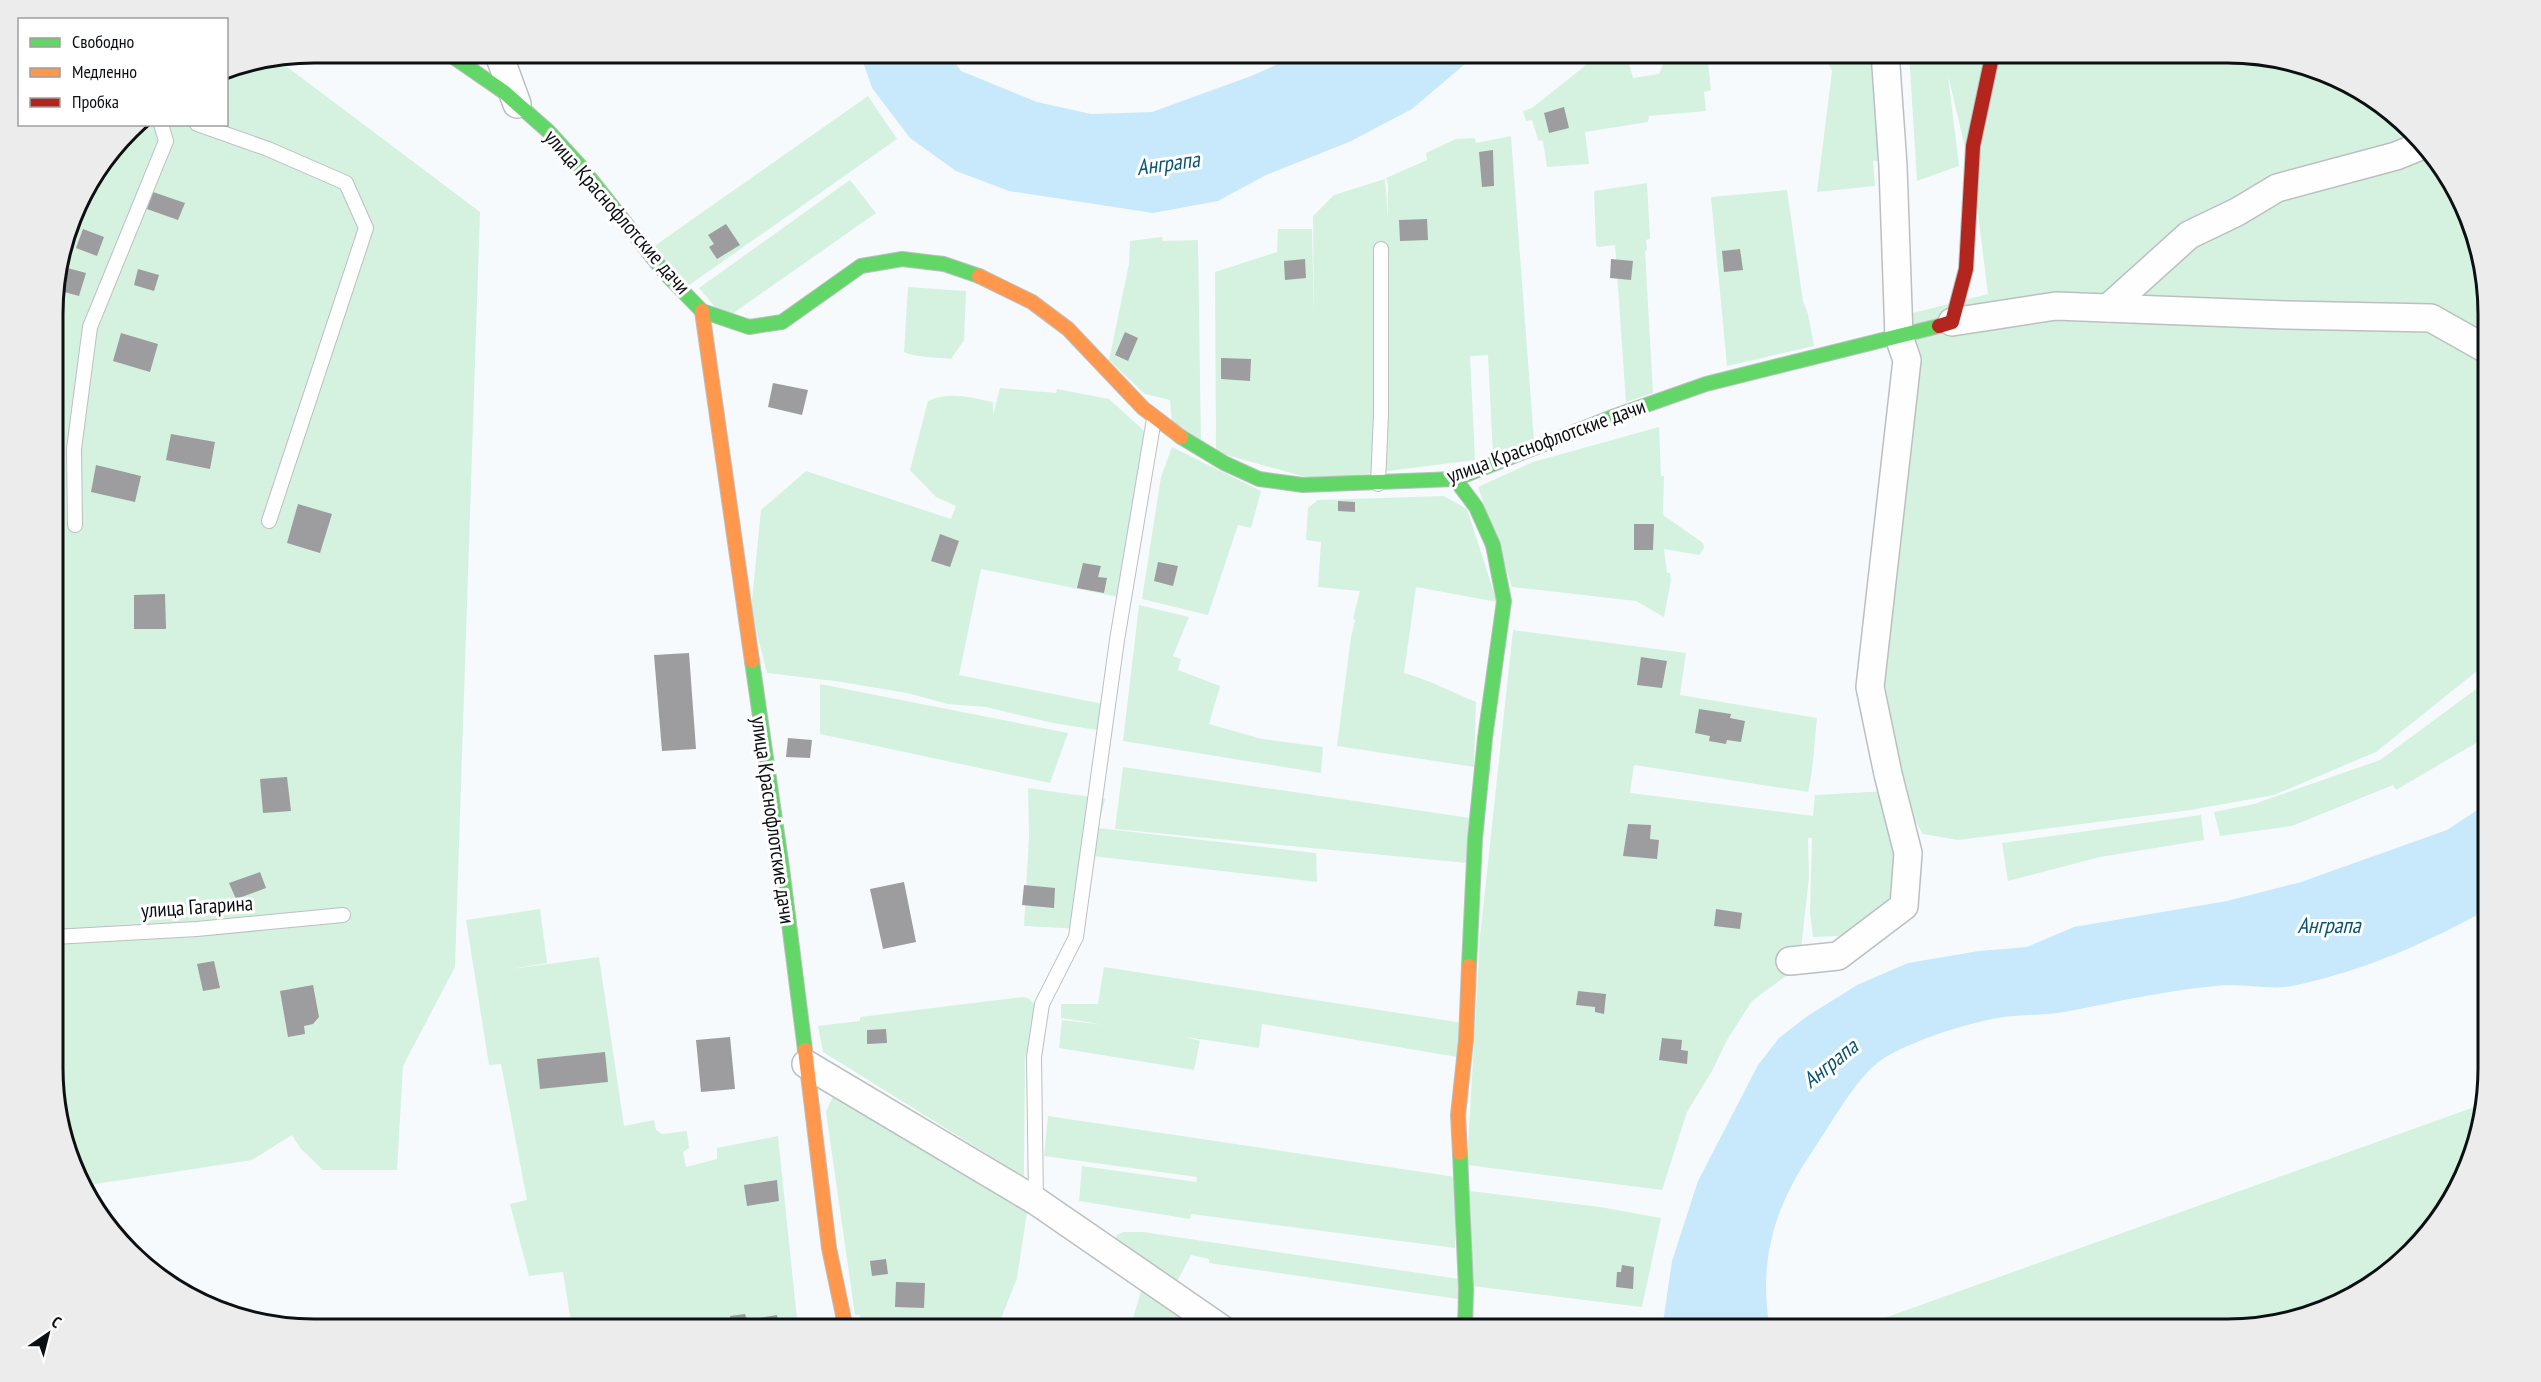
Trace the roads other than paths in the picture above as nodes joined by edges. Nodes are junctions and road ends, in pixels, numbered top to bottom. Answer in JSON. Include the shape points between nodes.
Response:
{"nodes":[{"id":1,"x":461,"y":63,"type":"edge"},
{"id":2,"x":502,"y":63,"type":"edge"},
{"id":3,"x":1886,"y":63,"type":"edge"},
{"id":4,"x":1991,"y":63,"type":"edge"},
{"id":5,"x":518,"y":104,"type":"junction"},
{"id":6,"x":162,"y":126,"type":"edge"},
{"id":7,"x":203,"y":126,"type":"edge"},
{"id":8,"x":2415,"y":148,"type":"edge"},
{"id":9,"x":1381,"y":249,"type":"dead end"},
{"id":10,"x":2108,"y":308,"type":"junction"},
{"id":11,"x":702,"y":310,"type":"junction"},
{"id":12,"x":1952,"y":322,"type":"junction"},
{"id":13,"x":1899,"y":337,"type":"junction"},
{"id":14,"x":2478,"y":344,"type":"edge"},
{"id":15,"x":1155,"y":417,"type":"junction"},
{"id":16,"x":1455,"y":478,"type":"junction"},
{"id":17,"x":1378,"y":484,"type":"junction"},
{"id":18,"x":269,"y":520,"type":"dead end"},
{"id":19,"x":75,"y":525,"type":"dead end"},
{"id":20,"x":343,"y":915,"type":"dead end"},
{"id":21,"x":63,"y":936,"type":"edge"},
{"id":22,"x":1790,"y":961,"type":"dead end"},
{"id":23,"x":806,"y":1064,"type":"junction"},
{"id":24,"x":1036,"y":1201,"type":"junction"},
{"id":25,"x":844,"y":1319,"type":"edge"},
{"id":26,"x":1207,"y":1319,"type":"edge"},
{"id":27,"x":1465,"y":1319,"type":"edge"}],
"edges":[{"from":1,"to":5,"type":"street"},
{"from":2,"to":5,"type":"street","name":"улица Краснофлотские дачи"},
{"from":3,"to":13,"type":"street"},
{"from":4,"to":12,"type":"street","via":[[1974,146],[1966,269]]},
{"from":5,"to":11,"type":"street","name":"улица Краснофлотские дачи","via":[[548,130],[665,273]]},
{"from":6,"to":19,"type":"lane","via":[[166,141],[90,327],[74,449]]},
{"from":7,"to":18,"type":"lane","via":[[346,183],[366,228]]},
{"from":8,"to":10,"type":"street","via":[[2277,188],[2189,235]]},
{"from":9,"to":17,"type":"lane"},
{"from":10,"to":12,"type":"street","via":[[2056,306]]},
{"from":10,"to":14,"type":"street","via":[[2431,318]]},
{"from":11,"to":15,"type":"street","name":"улица Краснофлотские дачи","via":[[749,327],[782,322],[861,266],[902,259],[944,264],[982,277],[1032,302],[1068,329]]},
{"from":11,"to":23,"type":"street","name":"улица Краснофлотские дачи","via":[[782,868]]},
{"from":12,"to":13,"type":"street","name":"улица Краснофлотские дачи"},
{"from":13,"to":16,"type":"street","name":"улица Краснофлотские дачи","via":[[1706,384]]},
{"from":13,"to":22,"type":"street","via":[[1907,360],[1870,687],[1908,853],[1904,906],[1838,956]]},
{"from":15,"to":17,"type":"street","name":"улица Краснофлотские дачи","via":[[1215,458],[1259,479],[1303,485]]},
{"from":15,"to":24,"type":"lane","via":[[1117,640],[1076,937],[1042,1004],[1034,1057]]},
{"from":16,"to":17,"type":"street","name":"улица Краснофлотские дачи"},
{"from":16,"to":27,"type":"street","via":[[1476,507],[1493,544],[1504,601],[1475,839],[1466,1040],[1458,1115]]},
{"from":20,"to":21,"type":"lane","name":"улица Гагарина"},
{"from":23,"to":24,"type":"street"},
{"from":23,"to":25,"type":"street","name":"улица Краснофлотские дачи","via":[[828,1248]]},
{"from":24,"to":26,"type":"street"}]}
